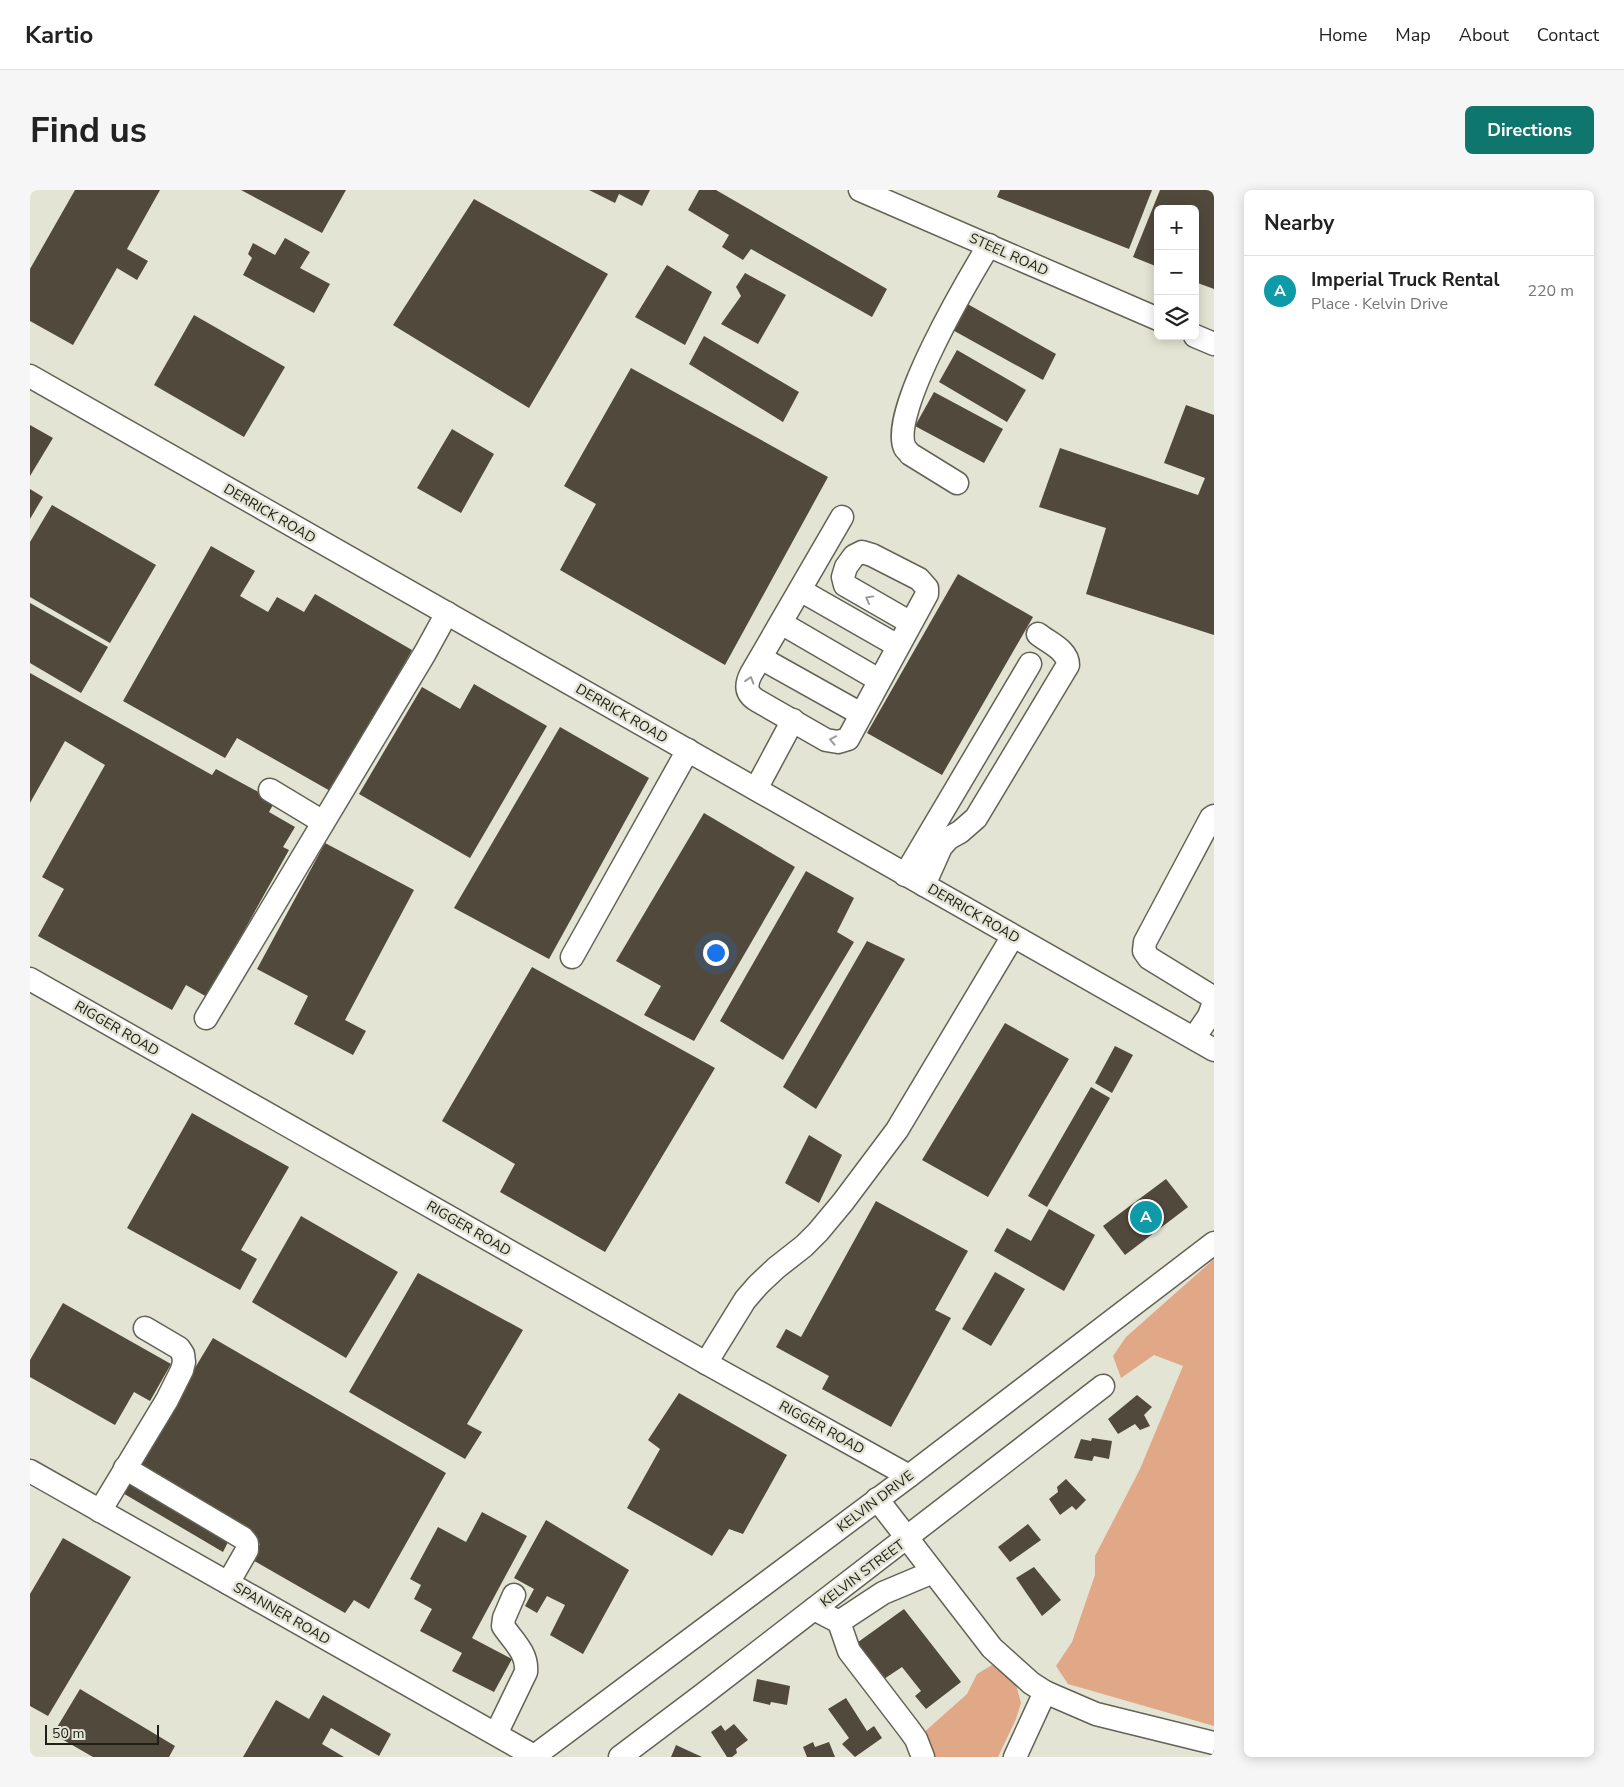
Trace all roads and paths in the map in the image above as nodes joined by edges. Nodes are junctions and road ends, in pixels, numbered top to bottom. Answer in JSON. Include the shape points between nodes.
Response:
{"nodes":[{"id":1,"x":860,"y":190,"type":"edge"},
{"id":2,"x":988,"y":245,"type":"junction"},
{"id":3,"x":1154,"y":317,"type":"edge"},
{"id":4,"x":1199,"y":338,"type":"edge"},
{"id":5,"x":1214,"y":344,"type":"edge"},
{"id":6,"x":30,"y":376,"type":"edge"},
{"id":7,"x":957,"y":484,"type":"dead end"},
{"id":8,"x":842,"y":517,"type":"dead end"},
{"id":9,"x":800,"y":590,"type":"junction"},
{"id":10,"x":447,"y":613,"type":"junction"},
{"id":11,"x":781,"y":623,"type":"junction"},
{"id":12,"x":912,"y":623,"type":"dead end"},
{"id":13,"x":1038,"y":634,"type":"dead end"},
{"id":14,"x":898,"y":646,"type":"junction"},
{"id":15,"x":761,"y":658,"type":"junction"},
{"id":16,"x":1030,"y":664,"type":"dead end"},
{"id":17,"x":879,"y":680,"type":"junction"},
{"id":18,"x":861,"y":714,"type":"junction"},
{"id":19,"x":793,"y":720,"type":"junction"},
{"id":20,"x":688,"y":750,"type":"junction"},
{"id":21,"x":756,"y":789,"type":"junction"},
{"id":22,"x":270,"y":790,"type":"dead end"},
{"id":23,"x":1214,"y":816,"type":"edge"},
{"id":24,"x":323,"y":822,"type":"junction"},
{"id":25,"x":915,"y":880,"type":"junction"},
{"id":26,"x":1013,"y":936,"type":"junction"},
{"id":27,"x":572,"y":957,"type":"dead end"},
{"id":28,"x":30,"y":979,"type":"edge"},
{"id":29,"x":1214,"y":1001,"type":"edge"},
{"id":30,"x":206,"y":1018,"type":"dead end"},
{"id":31,"x":1194,"y":1038,"type":"junction"},
{"id":32,"x":1214,"y":1050,"type":"edge"},
{"id":33,"x":1214,"y":1243,"type":"edge"},
{"id":34,"x":146,"y":1328,"type":"dead end"},
{"id":35,"x":706,"y":1363,"type":"junction"},
{"id":36,"x":1103,"y":1386,"type":"dead end"},
{"id":37,"x":124,"y":1468,"type":"junction"},
{"id":38,"x":30,"y":1471,"type":"edge"},
{"id":39,"x":908,"y":1476,"type":"junction"},
{"id":40,"x":877,"y":1499,"type":"junction"},
{"id":41,"x":100,"y":1511,"type":"junction"},
{"id":42,"x":907,"y":1538,"type":"junction"},
{"id":43,"x":875,"y":1562,"type":"junction"},
{"id":44,"x":933,"y":1572,"type":"junction"},
{"id":45,"x":228,"y":1583,"type":"junction"},
{"id":46,"x":893,"y":1588,"type":"junction"},
{"id":47,"x":514,"y":1595,"type":"dead end"},
{"id":48,"x":814,"y":1609,"type":"junction"},
{"id":49,"x":838,"y":1622,"type":"junction"},
{"id":50,"x":1045,"y":1692,"type":"junction"},
{"id":51,"x":496,"y":1734,"type":"junction"},
{"id":52,"x":1214,"y":1743,"type":"edge"},
{"id":53,"x":534,"y":1757,"type":"edge"},
{"id":54,"x":620,"y":1757,"type":"edge"},
{"id":55,"x":923,"y":1757,"type":"edge"},
{"id":56,"x":1015,"y":1757,"type":"edge"}],
"edges":[{"from":1,"to":2,"type":"street","name":"STEEL ROAD"},
{"from":2,"to":3,"type":"street","name":"STEEL ROAD"},
{"from":2,"to":7,"type":"street","via":[[954,303],[923,369],[904,426],[905,448],[910,454]]},
{"from":4,"to":5,"type":"street"},
{"from":6,"to":10,"type":"street","name":"DERRICK ROAD"},
{"from":8,"to":9,"type":"street"},
{"from":9,"to":11,"type":"street"},
{"from":9,"to":14,"type":"street","one_way":true},
{"from":10,"to":20,"type":"street","name":"DERRICK ROAD"},
{"from":10,"to":24,"type":"street"},
{"from":11,"to":15,"type":"street"},
{"from":11,"to":17,"type":"street"},
{"from":12,"to":14,"type":"street"},
{"from":13,"to":25,"type":"street","via":[[1065,654],[1068,665],[976,818],[940,847]]},
{"from":14,"to":17,"type":"street"},
{"from":15,"to":18,"type":"street"},
{"from":19,"to":15,"type":"street","one_way":true,"via":[[751,697],[748,692],[748,681]]},
{"from":16,"to":25,"type":"street"},
{"from":17,"to":18,"type":"street"},
{"from":18,"to":19,"type":"street","one_way":true,"via":[[848,739],[838,742],[826,740]]},
{"from":19,"to":21,"type":"street"},
{"from":20,"to":21,"type":"street","name":"DERRICK ROAD"},
{"from":20,"to":27,"type":"street"},
{"from":21,"to":25,"type":"street","name":"DERRICK ROAD"},
{"from":22,"to":24,"type":"street"},
{"from":23,"to":29,"type":"street","via":[[1145,942],[1144,951],[1149,958],[1211,996]]},
{"from":24,"to":30,"type":"street"},
{"from":25,"to":26,"type":"street","name":"DERRICK ROAD"},
{"from":26,"to":31,"type":"street","name":"DERRICK ROAD"},
{"from":26,"to":35,"type":"street","via":[[897,1130],[818,1232],[745,1300]]},
{"from":28,"to":35,"type":"street","name":"RIGGER ROAD"},
{"from":29,"to":31,"type":"street","via":[[1209,1016]]},
{"from":31,"to":32,"type":"street","name":"DERRICK ROAD"},
{"from":33,"to":39,"type":"street","name":"KELVIN DRIVE"},
{"from":34,"to":37,"type":"street","via":[[179,1348],[184,1362],[167,1400]]},
{"from":35,"to":39,"type":"street","name":"RIGGER ROAD"},
{"from":36,"to":42,"type":"street","name":"KELVIN STREET"},
{"from":37,"to":41,"type":"street"},
{"from":37,"to":45,"type":"street","via":[[243,1538],[247,1550]]},
{"from":38,"to":41,"type":"street","name":"SPANNER ROAD"},
{"from":39,"to":40,"type":"street","name":"KELVIN DRIVE"},
{"from":40,"to":42,"type":"street"},
{"from":40,"to":53,"type":"street","name":"KELVIN DRIVE"},
{"from":41,"to":45,"type":"street","name":"SPANNER ROAD"},
{"from":42,"to":43,"type":"street","name":"KELVIN STREET"},
{"from":42,"to":44,"type":"street"},
{"from":43,"to":46,"type":"street"},
{"from":43,"to":48,"type":"street","name":"KELVIN STREET"},
{"from":44,"to":46,"type":"street"},
{"from":44,"to":50,"type":"street","via":[[992,1648]]},
{"from":45,"to":51,"type":"street","name":"SPANNER ROAD"},
{"from":46,"to":49,"type":"street"},
{"from":47,"to":51,"type":"street","via":[[503,1626],[523,1653],[526,1672]]},
{"from":48,"to":49,"type":"street"},
{"from":48,"to":54,"type":"street","name":"KELVIN STREET"},
{"from":49,"to":55,"type":"street","via":[[849,1651],[916,1739]]},
{"from":50,"to":52,"type":"street","via":[[1096,1714]]},
{"from":50,"to":56,"type":"street"},
{"from":51,"to":53,"type":"street","name":"SPANNER ROAD"}]}
